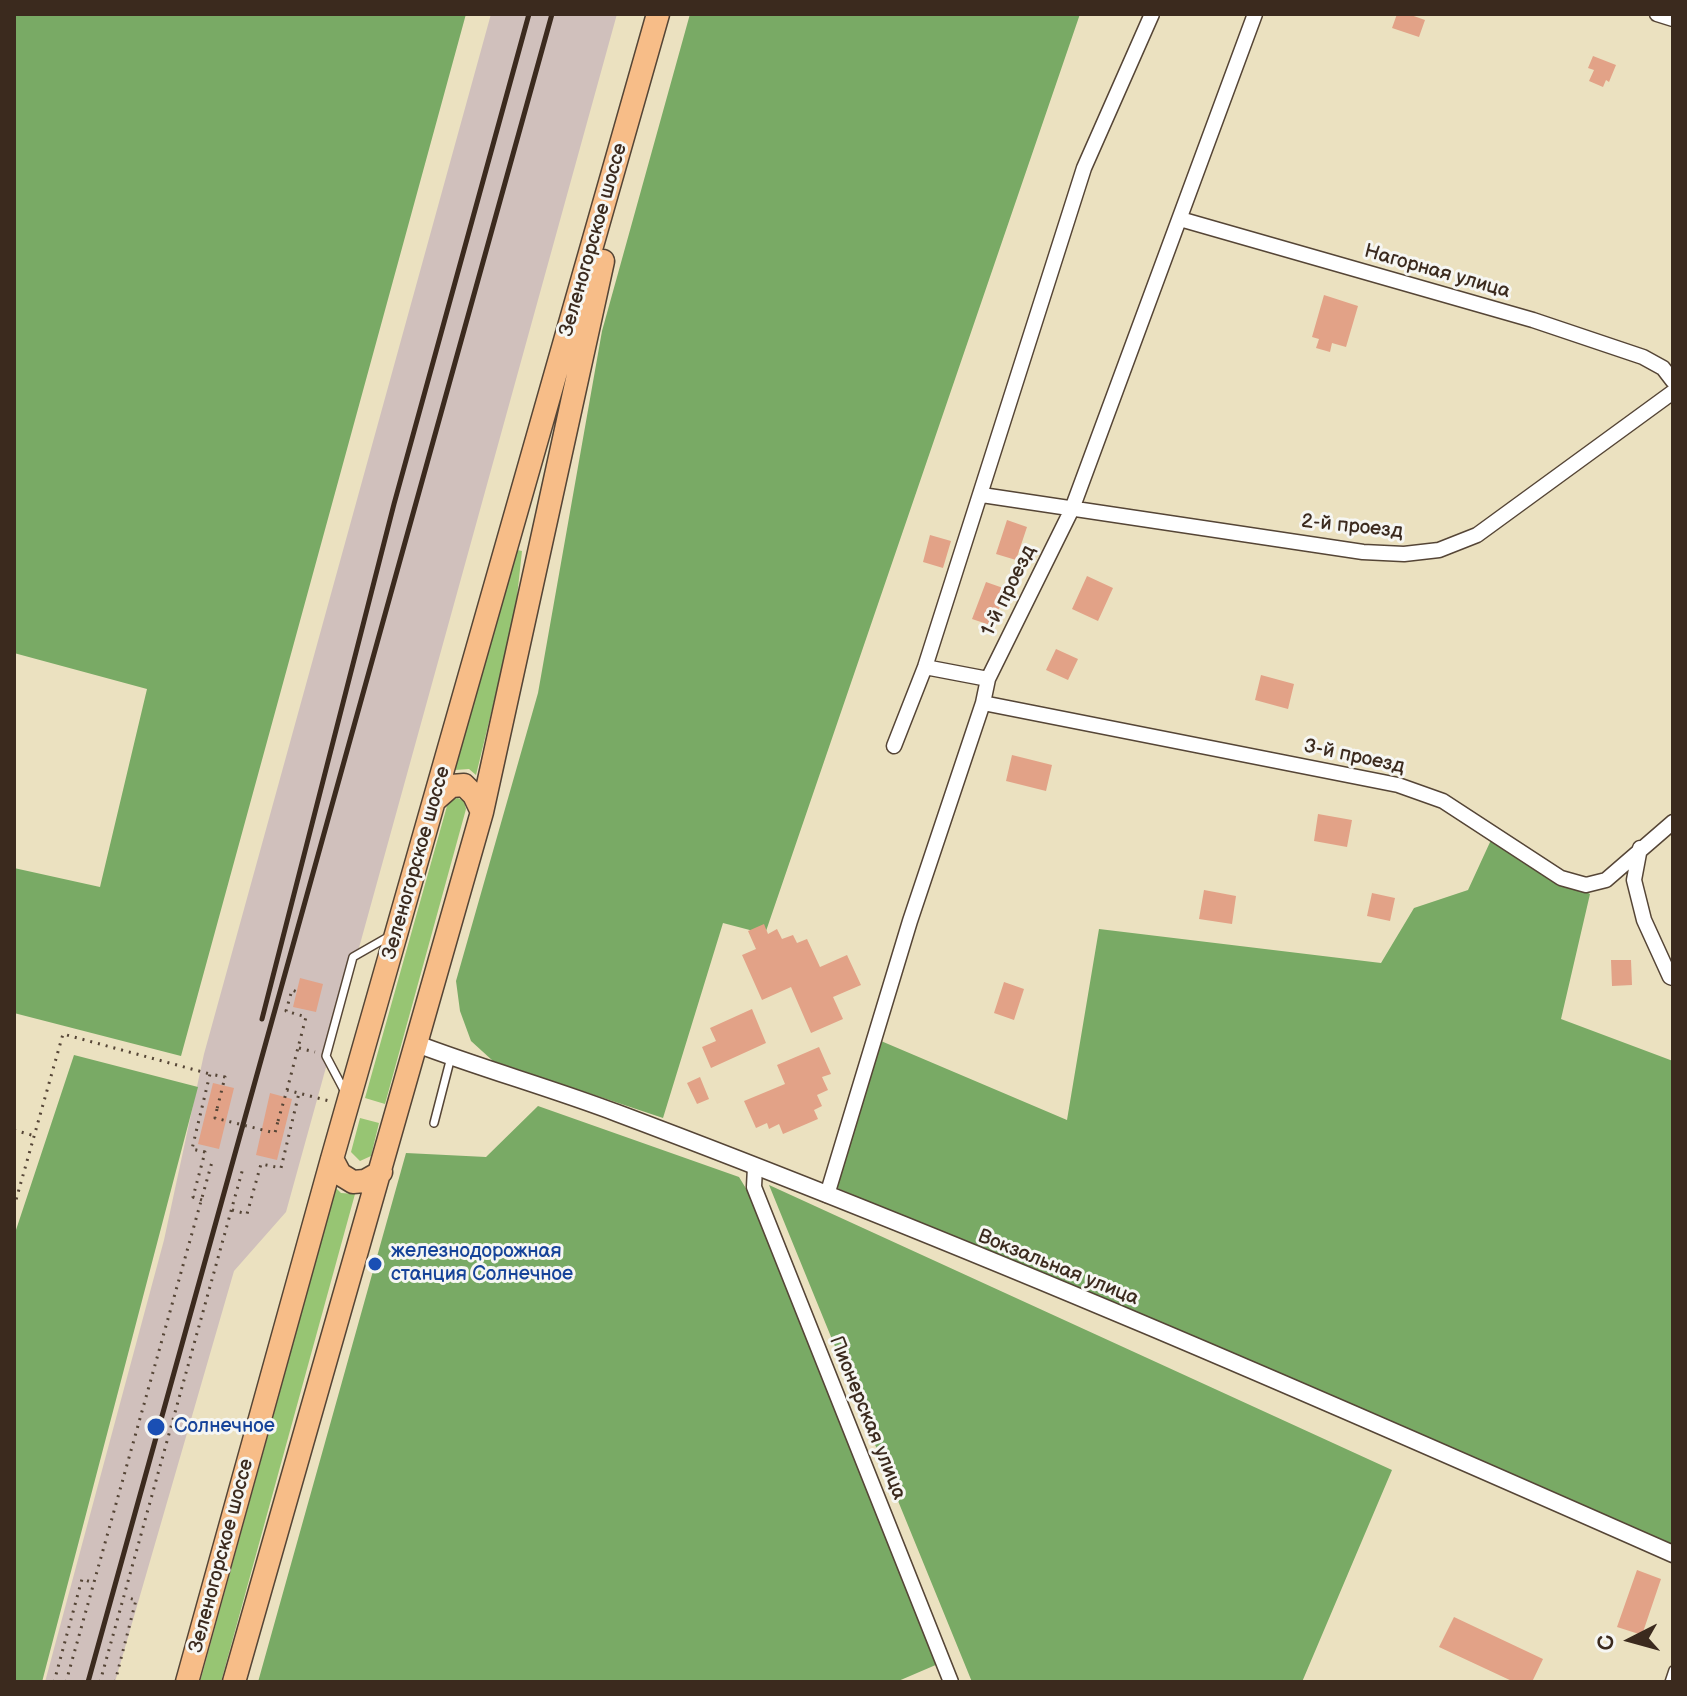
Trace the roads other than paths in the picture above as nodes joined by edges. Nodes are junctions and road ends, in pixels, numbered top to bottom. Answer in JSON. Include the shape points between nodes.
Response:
{"nodes":[{"id":1,"x":658,"y":14,"type":"edge"},
{"id":2,"x":1152,"y":14,"type":"edge"},
{"id":3,"x":1255,"y":14,"type":"edge"},
{"id":4,"x":1657,"y":14,"type":"edge"},
{"id":5,"x":1673,"y":19,"type":"edge"},
{"id":6,"x":650,"y":45,"type":"junction"},
{"id":7,"x":1180,"y":219,"type":"junction"},
{"id":8,"x":1673,"y":381,"type":"edge"},
{"id":9,"x":1673,"y":392,"type":"edge"},
{"id":10,"x":982,"y":495,"type":"junction"},
{"id":11,"x":1072,"y":509,"type":"junction"},
{"id":12,"x":925,"y":667,"type":"junction"},
{"id":13,"x":988,"y":679,"type":"junction"},
{"id":14,"x":983,"y":703,"type":"junction"},
{"id":15,"x":894,"y":746,"type":"dead end"},
{"id":16,"x":435,"y":800,"type":"junction"},
{"id":17,"x":482,"y":812,"type":"junction"},
{"id":18,"x":1673,"y":822,"type":"edge"},
{"id":19,"x":1640,"y":848,"type":"junction"},
{"id":20,"x":397,"y":932,"type":"junction"},
{"id":21,"x":1673,"y":978,"type":"edge"},
{"id":22,"x":417,"y":1044,"type":"junction"},
{"id":23,"x":451,"y":1057,"type":"junction"},
{"id":24,"x":348,"y":1102,"type":"junction"},
{"id":25,"x":434,"y":1123,"type":"dead end"},
{"id":26,"x":332,"y":1159,"type":"junction"},
{"id":27,"x":755,"y":1167,"type":"junction"},
{"id":28,"x":381,"y":1172,"type":"junction"},
{"id":29,"x":827,"y":1195,"type":"junction"},
{"id":30,"x":1673,"y":1554,"type":"edge"},
{"id":31,"x":1673,"y":1670,"type":"edge"},
{"id":32,"x":187,"y":1682,"type":"edge"},
{"id":33,"x":234,"y":1682,"type":"edge"},
{"id":34,"x":951,"y":1682,"type":"edge"},
{"id":35,"x":1669,"y":1682,"type":"edge"}],
"edges":[{"from":1,"to":6,"type":"main road","name":"Зеленогорское шоссе"},
{"from":2,"to":10,"type":"street","via":[[1084,168]]},
{"from":3,"to":7,"type":"street","name":"1-й проезд"},
{"from":4,"to":5,"type":"street"},
{"from":6,"to":16,"type":"main road","name":"Зеленогорское шоссе"},
{"from":6,"to":17,"type":"main road","name":"Зеленогорское шоссе"},
{"from":7,"to":8,"type":"street","name":"Нагорная улица","via":[[1533,320],[1643,357]]},
{"from":7,"to":11,"type":"street","name":"1-й проезд"},
{"from":9,"to":11,"type":"street","name":"2-й проезд","via":[[1477,535],[1439,550],[1363,552]]},
{"from":10,"to":11,"type":"street","name":"2-й проезд"},
{"from":10,"to":12,"type":"street"},
{"from":11,"to":13,"type":"street","name":"1-й проезд"},
{"from":12,"to":13,"type":"street"},
{"from":12,"to":15,"type":"street"},
{"from":13,"to":14,"type":"street","name":"1-й проезд"},
{"from":14,"to":19,"type":"street","name":"3-й проезд","via":[[1398,785],[1443,801],[1561,878],[1586,885],[1606,880]]},
{"from":14,"to":29,"type":"street","name":"1-й проезд"},
{"from":16,"to":17,"type":"main road","via":[[451,786],[464,785]]},
{"from":16,"to":20,"type":"main road","name":"Зеленогорское шоссе"},
{"from":17,"to":22,"type":"main road","name":"Зеленогорское шоссе"},
{"from":18,"to":19,"type":"street","name":"3-й проезд"},
{"from":19,"to":21,"type":"street","via":[[1634,880],[1644,920]]},
{"from":20,"to":24,"type":"main road","name":"Зеленогорское шоссе"},
{"from":20,"to":24,"type":"lane","via":[[353,957],[326,1056]]},
{"from":22,"to":23,"type":"street","name":"Вокзальная улица"},
{"from":22,"to":28,"type":"main road","name":"Зеленогорское шоссе"},
{"from":23,"to":25,"type":"lane"},
{"from":23,"to":27,"type":"street","name":"Вокзальная улица","via":[[615,1112]]},
{"from":24,"to":26,"type":"main road","name":"Зеленогорское шоссе"},
{"from":26,"to":28,"type":"main road","via":[[340,1174],[353,1182]]},
{"from":26,"to":32,"type":"main road","name":"Зеленогорское шоссе"},
{"from":27,"to":29,"type":"street","name":"Вокзальная улица"},
{"from":27,"to":34,"type":"street","name":"Пионерская улица","via":[[754,1187]]},
{"from":28,"to":33,"type":"main road","name":"Зеленогорское шоссе"},
{"from":29,"to":30,"type":"street","name":"Вокзальная улица","via":[[1259,1372]]},
{"from":31,"to":35,"type":"lane"}]}
